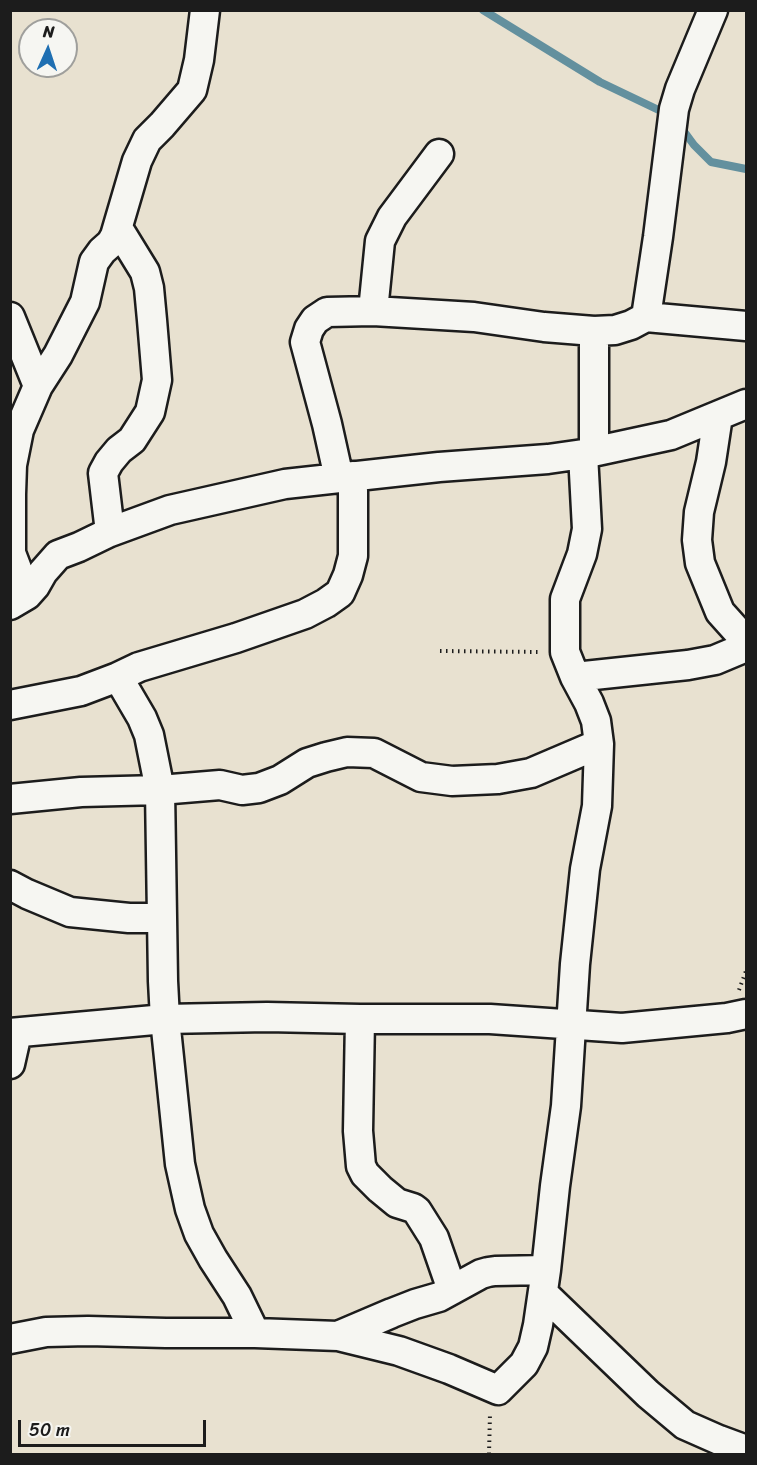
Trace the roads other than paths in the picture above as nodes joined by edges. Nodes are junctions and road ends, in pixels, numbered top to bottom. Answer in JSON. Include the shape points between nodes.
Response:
{"nodes":[{"id":1,"x":205,"y":10,"type":"edge"},
{"id":2,"x":713,"y":10,"type":"edge"},
{"id":3,"x":439,"y":154,"type":"dead end"},
{"id":4,"x":118,"y":228,"type":"junction"},
{"id":5,"x":373,"y":311,"type":"junction"},
{"id":6,"x":10,"y":317,"type":"edge"},
{"id":7,"x":646,"y":317,"type":"junction"},
{"id":8,"x":747,"y":326,"type":"edge"},
{"id":9,"x":594,"y":332,"type":"junction"},
{"id":10,"x":38,"y":386,"type":"junction"},
{"id":11,"x":747,"y":404,"type":"edge"},
{"id":12,"x":718,"y":416,"type":"junction"},
{"id":13,"x":14,"y":429,"type":"edge"},
{"id":14,"x":588,"y":453,"type":"junction"},
{"id":15,"x":346,"y":477,"type":"junction"},
{"id":16,"x":110,"y":532,"type":"junction"},
{"id":17,"x":11,"y":554,"type":"edge"},
{"id":18,"x":19,"y":600,"type":"edge"},
{"id":19,"x":747,"y":641,"type":"edge"},
{"id":20,"x":747,"y":647,"type":"edge"},
{"id":21,"x":570,"y":664,"type":"junction"},
{"id":22,"x":118,"y":677,"type":"junction"},
{"id":23,"x":10,"y":705,"type":"edge"},
{"id":24,"x":599,"y":744,"type":"junction"},
{"id":25,"x":160,"y":790,"type":"junction"},
{"id":26,"x":10,"y":799,"type":"edge"},
{"id":27,"x":10,"y":885,"type":"edge"},
{"id":28,"x":162,"y":918,"type":"junction"},
{"id":29,"x":747,"y":1014,"type":"edge"},
{"id":30,"x":165,"y":1019,"type":"junction"},
{"id":31,"x":360,"y":1019,"type":"junction"},
{"id":32,"x":571,"y":1025,"type":"junction"},
{"id":33,"x":14,"y":1033,"type":"edge"},
{"id":34,"x":10,"y":1064,"type":"edge"},
{"id":35,"x":545,"y":1282,"type":"junction"},
{"id":36,"x":452,"y":1290,"type":"junction"},
{"id":37,"x":255,"y":1333,"type":"junction"},
{"id":38,"x":338,"y":1336,"type":"junction"},
{"id":39,"x":10,"y":1339,"type":"edge"},
{"id":40,"x":747,"y":1450,"type":"edge"}],
"edges":[{"from":1,"to":4,"type":"street","via":[[192,90],[147,140],[134,169]]},
{"from":2,"to":7,"type":"street","via":[[674,109]]},
{"from":3,"to":5,"type":"street","via":[[392,217],[380,241]]},
{"from":4,"to":10,"type":"street","via":[[94,262],[85,302]]},
{"from":4,"to":16,"type":"street","via":[[145,272],[157,380],[150,412],[132,440],[102,473]]},
{"from":5,"to":9,"type":"street","via":[[474,317]]},
{"from":5,"to":15,"type":"street","via":[[327,312],[315,320],[305,342]]},
{"from":6,"to":10,"type":"street"},
{"from":7,"to":8,"type":"street"},
{"from":7,"to":9,"type":"street","via":[[615,330]]},
{"from":9,"to":14,"type":"street"},
{"from":10,"to":13,"type":"street"},
{"from":11,"to":12,"type":"street"},
{"from":12,"to":14,"type":"street","via":[[671,435]]},
{"from":12,"to":19,"type":"street","via":[[697,540],[700,563],[720,612]]},
{"from":13,"to":17,"type":"street"},
{"from":14,"to":15,"type":"street"},
{"from":14,"to":21,"type":"street","via":[[587,528],[565,599]]},
{"from":15,"to":16,"type":"street","via":[[285,484],[170,510]]},
{"from":15,"to":22,"type":"street","via":[[353,556],[340,592],[306,614]]},
{"from":16,"to":18,"type":"street","via":[[58,555]]},
{"from":17,"to":18,"type":"street"},
{"from":20,"to":21,"type":"street","via":[[715,660],[688,665]]},
{"from":21,"to":24,"type":"street","via":[[596,721]]},
{"from":22,"to":23,"type":"street","via":[[81,691]]},
{"from":22,"to":25,"type":"street","via":[[149,735]]},
{"from":24,"to":25,"type":"street","via":[[531,773],[498,779],[452,781],[422,777],[374,753],[347,752],[307,763],[258,788],[242,790],[220,785]]},
{"from":24,"to":32,"type":"street","via":[[597,806],[585,869]]},
{"from":25,"to":26,"type":"street"},
{"from":25,"to":28,"type":"street"},
{"from":27,"to":28,"type":"street","via":[[70,912]]},
{"from":28,"to":30,"type":"street"},
{"from":29,"to":32,"type":"street","via":[[622,1028]]},
{"from":30,"to":31,"type":"street"},
{"from":30,"to":33,"type":"street"},
{"from":30,"to":37,"type":"street","via":[[180,1164],[190,1209],[199,1234]]},
{"from":31,"to":32,"type":"street","via":[[490,1019]]},
{"from":31,"to":36,"type":"street","via":[[361,1166],[380,1189],[417,1211],[434,1238]]},
{"from":32,"to":35,"type":"street","via":[[566,1106]]},
{"from":33,"to":34,"type":"street"},
{"from":35,"to":36,"type":"street","via":[[495,1271]]},
{"from":35,"to":38,"type":"street","via":[[533,1347],[524,1364],[498,1390],[399,1351]]},
{"from":35,"to":40,"type":"street","via":[[648,1394],[685,1425]]},
{"from":36,"to":38,"type":"street"},
{"from":37,"to":38,"type":"street"},
{"from":37,"to":39,"type":"street","via":[[46,1332]]}]}
